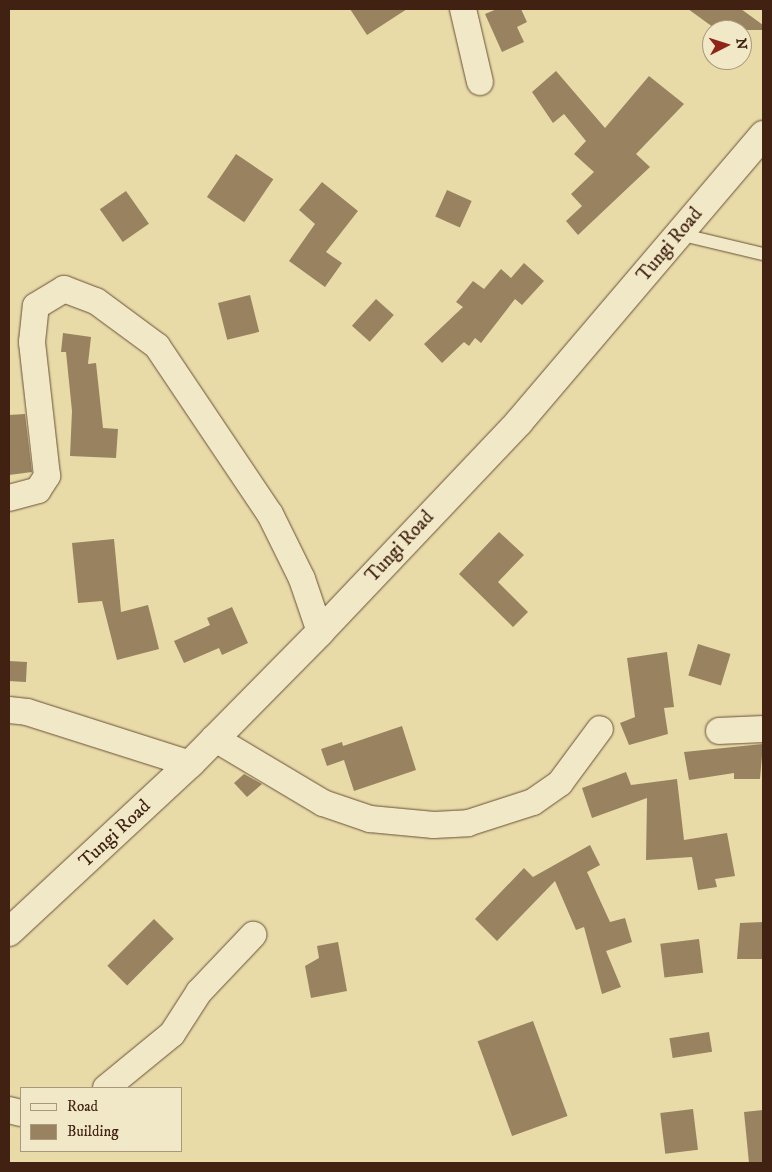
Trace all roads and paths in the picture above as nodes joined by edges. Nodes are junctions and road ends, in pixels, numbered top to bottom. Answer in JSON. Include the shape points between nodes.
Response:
{"nodes":[{"id":1,"x":463,"y":9,"type":"edge"},
{"id":2,"x":480,"y":82,"type":"dead end"},
{"id":3,"x":763,"y":135,"type":"edge"},
{"id":4,"x":679,"y":234,"type":"junction"},
{"id":5,"x":763,"y":254,"type":"edge"},
{"id":6,"x":9,"y":498,"type":"edge"},
{"id":7,"x":320,"y":632,"type":"junction"},
{"id":8,"x":9,"y":710,"type":"edge"},
{"id":9,"x":600,"y":729,"type":"dead end"},
{"id":10,"x":763,"y":729,"type":"edge"},
{"id":11,"x":719,"y":731,"type":"dead end"},
{"id":12,"x":214,"y":738,"type":"junction"},
{"id":13,"x":190,"y":764,"type":"junction"},
{"id":14,"x":9,"y":932,"type":"edge"},
{"id":15,"x":253,"y":935,"type":"dead end"},
{"id":16,"x":107,"y":1087,"type":"edge"}],
"edges":[{"from":1,"to":2,"type":"street"},
{"from":3,"to":4,"type":"main road","name":"Tungi Road"},
{"from":4,"to":5,"type":"lane"},
{"from":4,"to":7,"type":"main road","name":"Tungi Road","via":[[519,422]]},
{"from":6,"to":7,"type":"street","via":[[38,490],[47,476],[32,342],[36,306],[64,289],[96,300],[157,346],[270,514],[302,579]]},
{"from":7,"to":12,"type":"main road","name":"Tungi Road"},
{"from":8,"to":13,"type":"street","via":[[27,712]]},
{"from":9,"to":12,"type":"street","via":[[560,783],[533,802],[468,823],[434,825],[370,819],[323,803]]},
{"from":10,"to":11,"type":"street"},
{"from":12,"to":13,"type":"main road","name":"Tungi Road"},
{"from":13,"to":14,"type":"main road","name":"Tungi Road"},
{"from":15,"to":16,"type":"street","via":[[199,992],[172,1034]]}]}
